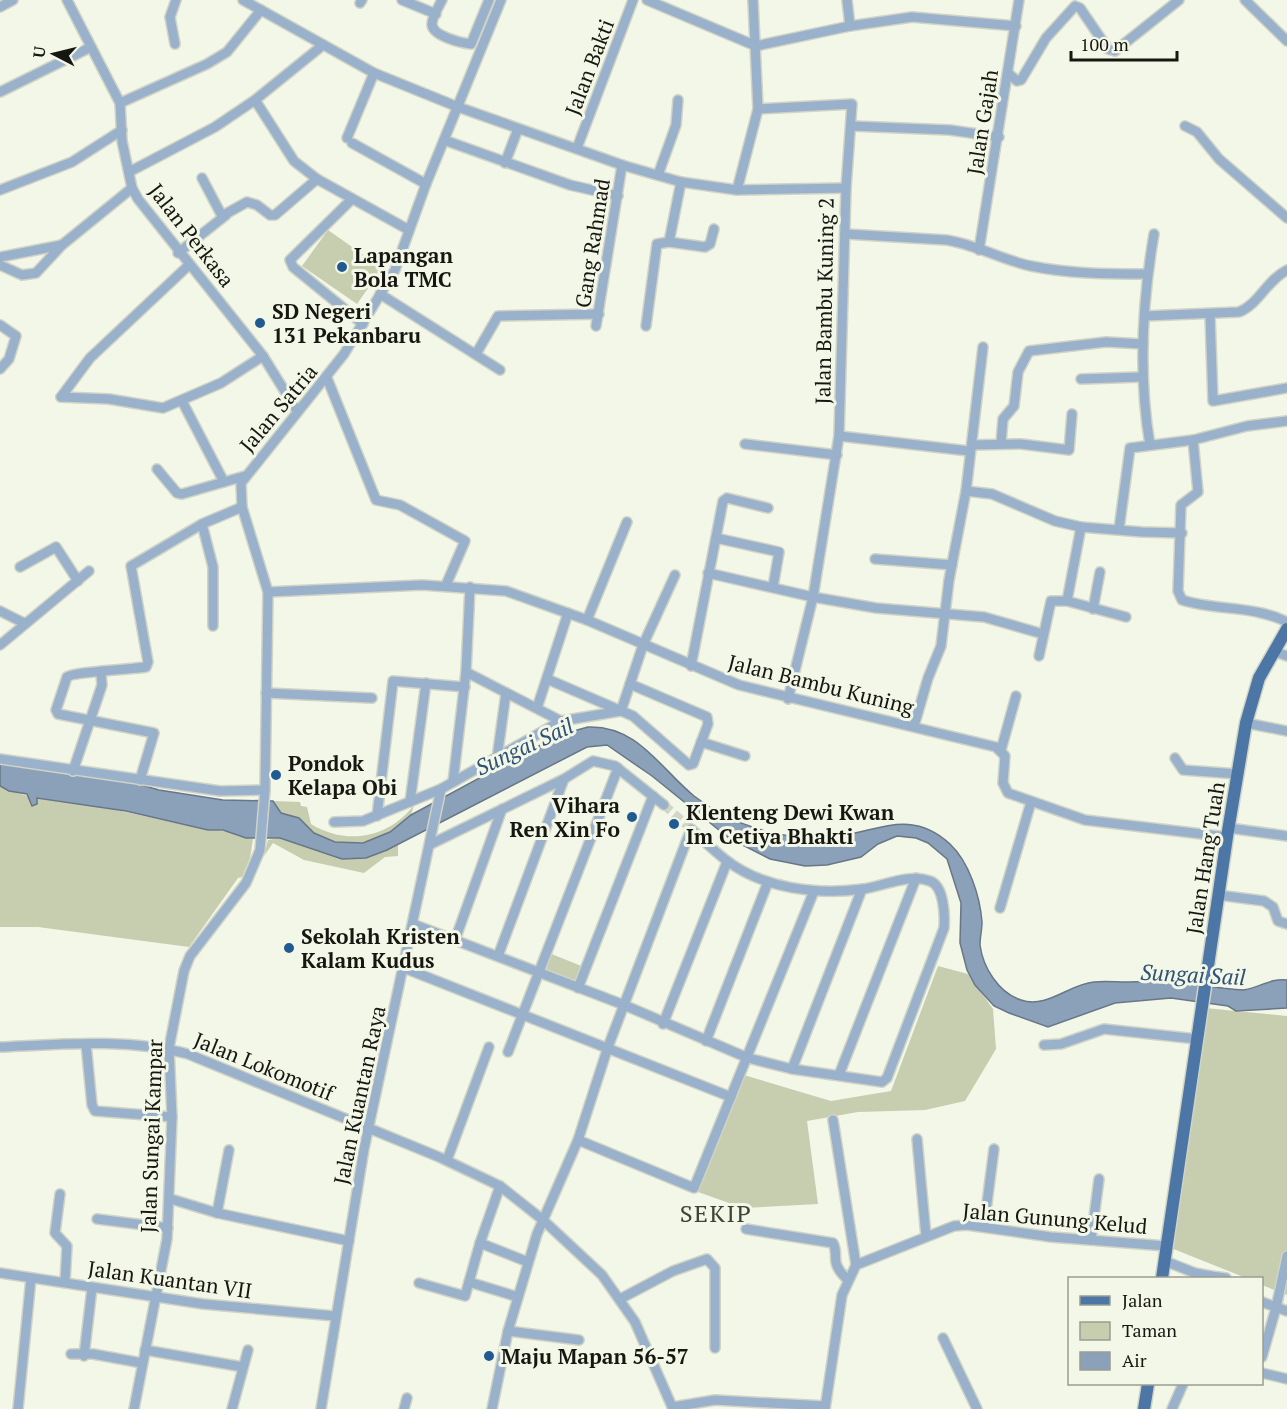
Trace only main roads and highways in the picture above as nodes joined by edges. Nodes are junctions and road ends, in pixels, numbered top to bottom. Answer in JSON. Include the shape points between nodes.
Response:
{"nodes":[{"id":1,"x":1287,"y":629,"type":"edge"},
{"id":2,"x":1162,"y":1277,"type":"edge"},
{"id":3,"x":1148,"y":1385,"type":"edge"},
{"id":4,"x":1144,"y":1409,"type":"edge"}],
"edges":[{"from":1,"to":2,"type":"main road","name":"Jalan Hang Tuah","via":[[1259,678],[1246,723]]},
{"from":3,"to":4,"type":"main road"}]}
